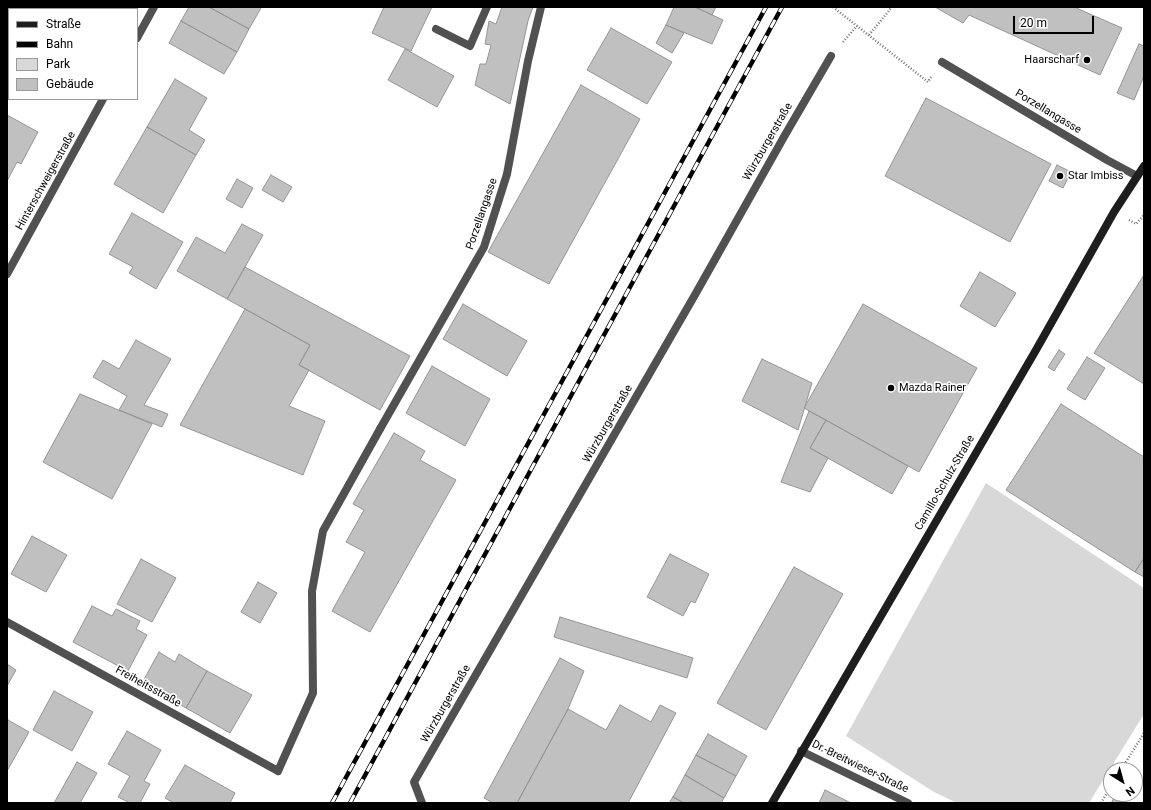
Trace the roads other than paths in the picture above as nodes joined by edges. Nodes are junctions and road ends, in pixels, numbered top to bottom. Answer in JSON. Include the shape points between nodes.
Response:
{"nodes":[{"id":1,"x":154,"y":7,"type":"edge"},
{"id":2,"x":487,"y":7,"type":"edge"},
{"id":3,"x":541,"y":7,"type":"edge"},
{"id":4,"x":436,"y":29,"type":"dead end"},
{"id":5,"x":138,"y":36,"type":"edge"},
{"id":6,"x":831,"y":56,"type":"dead end"},
{"id":7,"x":942,"y":62,"type":"road end"},
{"id":8,"x":102,"y":100,"type":"edge"},
{"id":9,"x":1144,"y":166,"type":"edge"},
{"id":10,"x":1140,"y":177,"type":"edge"},
{"id":11,"x":7,"y":274,"type":"edge"},
{"id":12,"x":7,"y":622,"type":"edge"},
{"id":13,"x":802,"y":751,"type":"junction"},
{"id":14,"x":278,"y":770,"type":"joint"},
{"id":15,"x":422,"y":803,"type":"edge"},
{"id":16,"x":772,"y":803,"type":"edge"},
{"id":17,"x":908,"y":803,"type":"edge"}],
"edges":[{"from":1,"to":5,"type":"street"},
{"from":2,"to":4,"type":"street","via":[[470,46]]},
{"from":3,"to":14,"type":"street","name":"Porzellangasse","via":[[507,174],[484,247],[323,531],[312,591],[313,694]]},
{"from":6,"to":15,"type":"street","name":"Würzburgerstraße","via":[[414,782]]},
{"from":7,"to":10,"type":"street","name":"Porzellangasse"},
{"from":8,"to":11,"type":"street","name":"Hinterschweigerstraße"},
{"from":9,"to":10,"type":"street","name":"Camillo-Schulz-Straße"},
{"from":10,"to":13,"type":"street","name":"Camillo-Schulz-Straße","via":[[1114,212]]},
{"from":12,"to":14,"type":"street","name":"Freiheitsstraße"},
{"from":13,"to":16,"type":"street","name":"Camillo-Schulz-Straße"},
{"from":13,"to":17,"type":"street","name":"Dr.-Breitwieser-Straße"}]}
